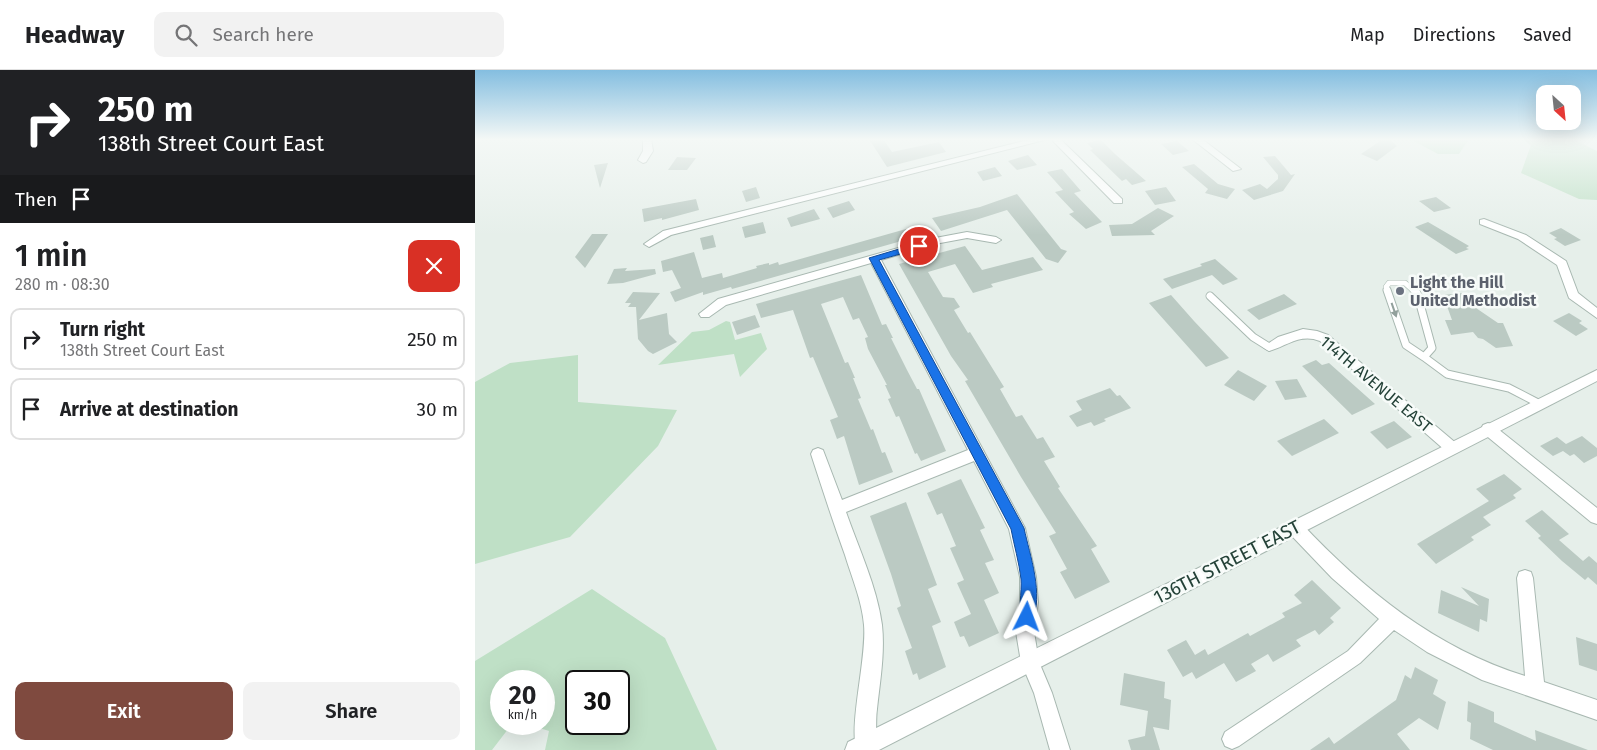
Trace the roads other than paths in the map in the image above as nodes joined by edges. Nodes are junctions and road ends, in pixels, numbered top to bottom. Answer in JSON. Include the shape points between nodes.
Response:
{"nodes":[{"id":1,"x":917,"y":171,"type":"edge"},
{"id":2,"x":1088,"y":171,"type":"edge"},
{"id":3,"x":1118,"y":200,"type":"dead end"},
{"id":4,"x":1484,"y":222,"type":"dead end"},
{"id":5,"x":996,"y":240,"type":"dead end"},
{"id":6,"x":649,"y":244,"type":"dead end"},
{"id":7,"x":873,"y":258,"type":"junction"},
{"id":8,"x":1210,"y":296,"type":"dead end"},
{"id":9,"x":705,"y":314,"type":"dead end"},
{"id":10,"x":1597,"y":314,"type":"edge"},
{"id":11,"x":1269,"y":347,"type":"joint"},
{"id":12,"x":1423,"y":358,"type":"junction"},
{"id":13,"x":1597,"y":375,"type":"edge"},
{"id":14,"x":1539,"y":404,"type":"junction"},
{"id":15,"x":1489,"y":429,"type":"junction"},
{"id":16,"x":1452,"y":448,"type":"junction"},
{"id":17,"x":978,"y":453,"type":"junction"},
{"id":18,"x":818,"y":454,"type":"dead end"},
{"id":19,"x":837,"y":509,"type":"junction"},
{"id":20,"x":1597,"y":518,"type":"edge"},
{"id":21,"x":1295,"y":528,"type":"junction"},
{"id":22,"x":1525,"y":578,"type":"dead end"},
{"id":23,"x":1392,"y":619,"type":"junction"},
{"id":24,"x":1030,"y":662,"type":"junction"},
{"id":25,"x":1535,"y":688,"type":"junction"},
{"id":26,"x":1597,"y":710,"type":"edge"},
{"id":27,"x":1232,"y":739,"type":"dead end"},
{"id":28,"x":861,"y":748,"type":"edge"},
{"id":29,"x":1060,"y":750,"type":"edge"}],
"edges":[{"from":1,"to":6,"type":"street","via":[[667,233]]},
{"from":2,"to":3,"type":"street"},
{"from":4,"to":10,"type":"street","via":[[1522,237],[1557,259],[1564,268],[1576,300]]},
{"from":5,"to":7,"type":"street","via":[[980,236],[950,238]]},
{"from":7,"to":9,"type":"street","via":[[722,302]]},
{"from":7,"to":17,"type":"street"},
{"from":8,"to":11,"type":"lane","via":[[1253,337]]},
{"from":11,"to":16,"type":"street","name":"114TH AVENUE EAST","via":[[1301,333],[1316,334],[1341,351]]},
{"from":12,"to":12,"type":"lane","one_way":true,"via":[[1432,348],[1417,293],[1405,283],[1389,283],[1387,287],[1406,346]]},
{"from":12,"to":14,"type":"lane","via":[[1447,374],[1509,388]]},
{"from":13,"to":14,"type":"street","name":"136TH STREET EAST"},
{"from":14,"to":15,"type":"street","name":"136TH STREET EAST"},
{"from":15,"to":16,"type":"street","name":"136TH STREET EAST"},
{"from":15,"to":20,"type":"street"},
{"from":16,"to":21,"type":"street","name":"136TH STREET EAST"},
{"from":17,"to":19,"type":"street"},
{"from":17,"to":24,"type":"street","via":[[1009,511],[1023,551],[1029,602],[1025,632]]},
{"from":18,"to":19,"type":"street"},
{"from":19,"to":28,"type":"street","via":[[868,599],[873,625],[874,653]]},
{"from":21,"to":23,"type":"street","via":[[1350,586]]},
{"from":21,"to":24,"type":"street","name":"136TH STREET EAST"},
{"from":22,"to":25,"type":"street"},
{"from":23,"to":25,"type":"street","via":[[1466,662]]},
{"from":23,"to":27,"type":"street","via":[[1354,657]]},
{"from":24,"to":28,"type":"street","name":"136TH STREET EAST"},
{"from":24,"to":29,"type":"street"},
{"from":25,"to":26,"type":"street"}]}
